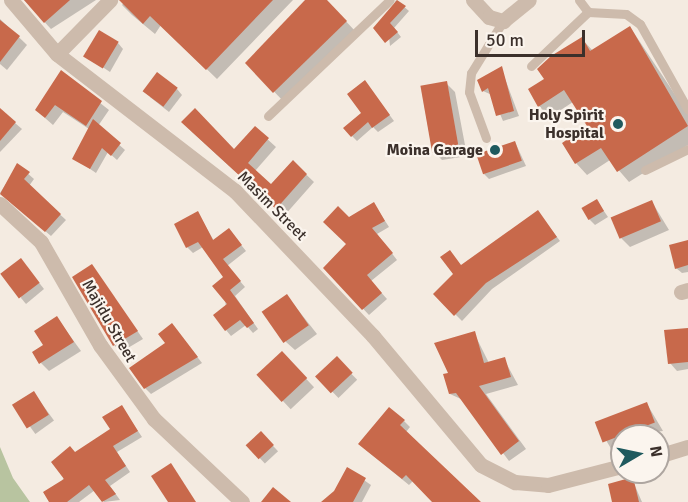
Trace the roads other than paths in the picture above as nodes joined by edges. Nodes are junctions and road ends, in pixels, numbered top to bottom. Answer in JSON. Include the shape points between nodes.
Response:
{"nodes":[{"id":1,"x":11,"y":0,"type":"edge"},
{"id":2,"x":110,"y":0,"type":"edge"},
{"id":3,"x":390,"y":0,"type":"edge"},
{"id":4,"x":474,"y":0,"type":"edge"},
{"id":5,"x":530,"y":0,"type":"edge"},
{"id":6,"x":579,"y":0,"type":"edge"},
{"id":7,"x":588,"y":12,"type":"junction"},
{"id":8,"x":503,"y":21,"type":"junction"},
{"id":9,"x":57,"y":54,"type":"junction"},
{"id":10,"x":531,"y":66,"type":"dead end"},
{"id":11,"x":688,"y":110,"type":"edge"},
{"id":12,"x":268,"y":116,"type":"dead end"},
{"id":13,"x":486,"y":138,"type":"dead end"},
{"id":14,"x":688,"y":149,"type":"edge"},
{"id":15,"x":645,"y":171,"type":"dead end"},
{"id":16,"x":0,"y":204,"type":"edge"},
{"id":17,"x":688,"y":447,"type":"edge"},
{"id":18,"x":670,"y":452,"type":"edge"},
{"id":19,"x":610,"y":469,"type":"edge"},
{"id":20,"x":242,"y":502,"type":"edge"}],
"edges":[{"from":1,"to":9,"type":"street","name":"Masim Street"},
{"from":2,"to":9,"type":"street"},
{"from":3,"to":12,"type":"lane"},
{"from":4,"to":8,"type":"street","via":[[489,17]]},
{"from":5,"to":8,"type":"street"},
{"from":6,"to":7,"type":"lane"},
{"from":7,"to":10,"type":"lane"},
{"from":7,"to":11,"type":"lane","via":[[626,14],[640,24]]},
{"from":8,"to":13,"type":"lane","via":[[471,73],[469,92]]},
{"from":9,"to":19,"type":"street","name":"Masim Street","via":[[235,191],[373,336],[482,465],[515,482],[548,485]]},
{"from":14,"to":15,"type":"lane"},
{"from":16,"to":20,"type":"street","name":"Majidu Street","via":[[40,242],[121,377],[189,457]]},
{"from":17,"to":18,"type":"street"}]}
